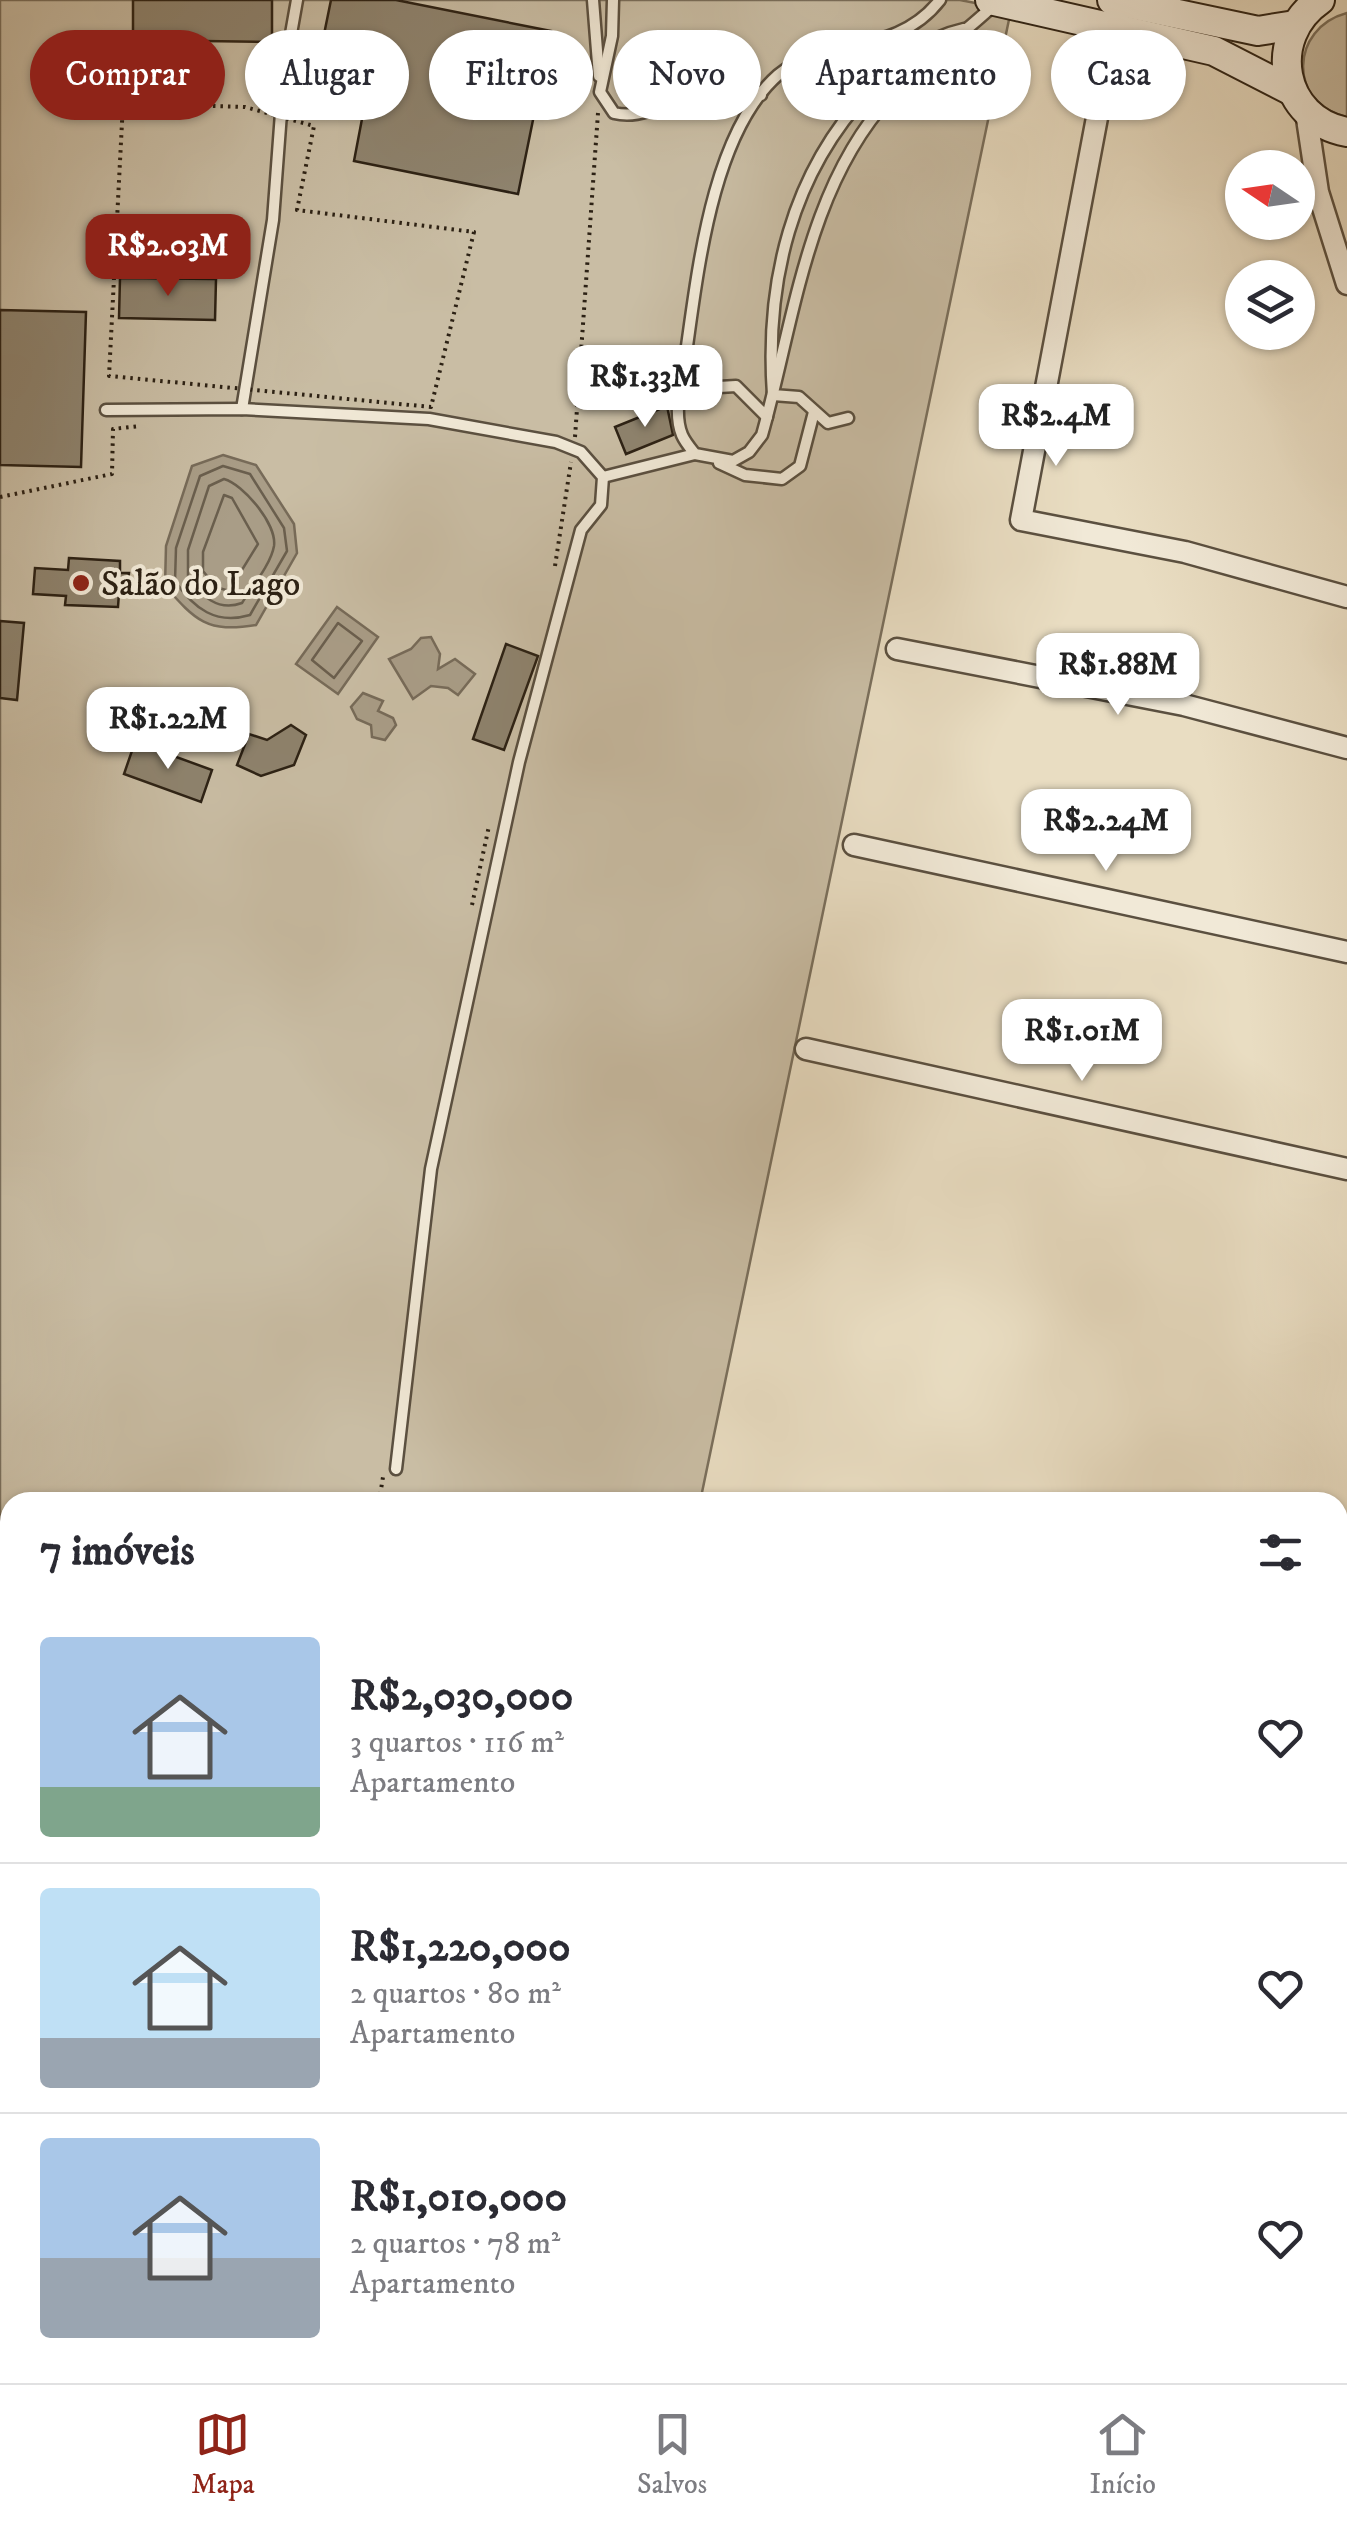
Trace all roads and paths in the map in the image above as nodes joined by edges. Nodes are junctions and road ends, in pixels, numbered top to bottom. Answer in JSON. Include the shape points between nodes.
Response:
{"nodes":[{"id":1,"x":296,"y":0,"type":"edge"},
{"id":2,"x":593,"y":0,"type":"edge"},
{"id":3,"x":614,"y":0,"type":"edge"},
{"id":4,"x":940,"y":0,"type":"edge"},
{"id":5,"x":1320,"y":0,"type":"edge"},
{"id":6,"x":994,"y":1,"type":"edge"},
{"id":7,"x":1165,"y":6,"type":"edge"},
{"id":8,"x":1115,"y":7,"type":"edge"},
{"id":9,"x":1295,"y":24,"type":"junction"},
{"id":10,"x":918,"y":25,"type":"junction"},
{"id":11,"x":970,"y":28,"type":"junction"},
{"id":12,"x":920,"y":30,"type":"edge"},
{"id":13,"x":963,"y":30,"type":"edge"},
{"id":14,"x":600,"y":92,"type":"junction"},
{"id":15,"x":761,"y":95,"type":"edge"},
{"id":16,"x":1299,"y":101,"type":"junction"},
{"id":17,"x":613,"y":112,"type":"edge"},
{"id":18,"x":746,"y":120,"type":"edge"},
{"id":19,"x":844,"y":120,"type":"edge"},
{"id":20,"x":1347,"y":132,"type":"edge"},
{"id":21,"x":1347,"y":284,"type":"edge"},
{"id":22,"x":772,"y":395,"type":"junction"},
{"id":23,"x":680,"y":398,"type":"junction"},
{"id":24,"x":242,"y":409,"type":"junction"},
{"id":25,"x":106,"y":410,"type":"dead end"},
{"id":26,"x":814,"y":412,"type":"junction"},
{"id":27,"x":767,"y":417,"type":"junction"},
{"id":28,"x":848,"y":418,"type":"dead end"},
{"id":29,"x":147,"y":425,"type":"dead end"},
{"id":30,"x":574,"y":448,"type":"junction"},
{"id":31,"x":695,"y":454,"type":"junction"},
{"id":32,"x":714,"y":461,"type":"junction"},
{"id":33,"x":603,"y":477,"type":"junction"},
{"id":34,"x":0,"y":497,"type":"edge"},
{"id":35,"x":1347,"y":597,"type":"edge"},
{"id":36,"x":897,"y":649,"type":"dead end"},
{"id":37,"x":1347,"y":748,"type":"edge"},
{"id":38,"x":854,"y":845,"type":"dead end"},
{"id":39,"x":1347,"y":952,"type":"edge"},
{"id":40,"x":806,"y":1049,"type":"dead end"},
{"id":41,"x":1347,"y":1168,"type":"edge"},
{"id":42,"x":396,"y":1469,"type":"dead end"}],
"edges":[{"from":1,"to":24,"type":"lane","via":[[273,220]]},
{"from":2,"to":14,"type":"lane"},
{"from":3,"to":14,"type":"lane"},
{"from":4,"to":10,"type":"lane"},
{"from":5,"to":9,"type":"main road"},
{"from":6,"to":8,"type":"main road"},
{"from":6,"to":11,"type":"lane"},
{"from":7,"to":8,"type":"main road"},
{"from":7,"to":9,"type":"main road","via":[[1258,31]]},
{"from":8,"to":16,"type":"main road","via":[[1214,51]]},
{"from":8,"to":35,"type":"street","via":[[1021,520],[1184,552]]},
{"from":9,"to":16,"type":"main road","via":[[1285,69]]},
{"from":10,"to":12,"type":"lane"},
{"from":10,"to":15,"type":"lane","via":[[798,64]]},
{"from":11,"to":13,"type":"lane"},
{"from":11,"to":22,"type":"lane","via":[[891,96],[856,143],[827,200]]},
{"from":14,"to":17,"type":"lane"},
{"from":14,"to":30,"type":"path"},
{"from":16,"to":20,"type":"main road","via":[[1320,122]]},
{"from":16,"to":21,"type":"street"},
{"from":18,"to":23,"type":"lane","via":[[701,254]]},
{"from":19,"to":22,"type":"lane","via":[[802,188],[772,316]]},
{"from":22,"to":26,"type":"lane","via":[[798,397]]},
{"from":22,"to":27,"type":"lane"},
{"from":23,"to":27,"type":"lane","via":[[702,388],[736,386]]},
{"from":23,"to":31,"type":"lane","via":[[682,436]]},
{"from":24,"to":25,"type":"lane"},
{"from":24,"to":30,"type":"lane","via":[[429,418]]},
{"from":26,"to":28,"type":"lane","via":[[828,423]]},
{"from":26,"to":32,"type":"lane","via":[[800,466],[782,480]]},
{"from":27,"to":32,"type":"lane","via":[[749,452]]},
{"from":29,"to":34,"type":"path","via":[[114,429],[112,474]]},
{"from":30,"to":33,"type":"lane"},
{"from":31,"to":32,"type":"lane"},
{"from":31,"to":33,"type":"lane"},
{"from":33,"to":42,"type":"lane","via":[[601,505],[581,530],[518,762],[431,1169]]},
{"from":36,"to":37,"type":"street","via":[[1184,706]]},
{"from":38,"to":39,"type":"street"},
{"from":40,"to":41,"type":"street"}]}
